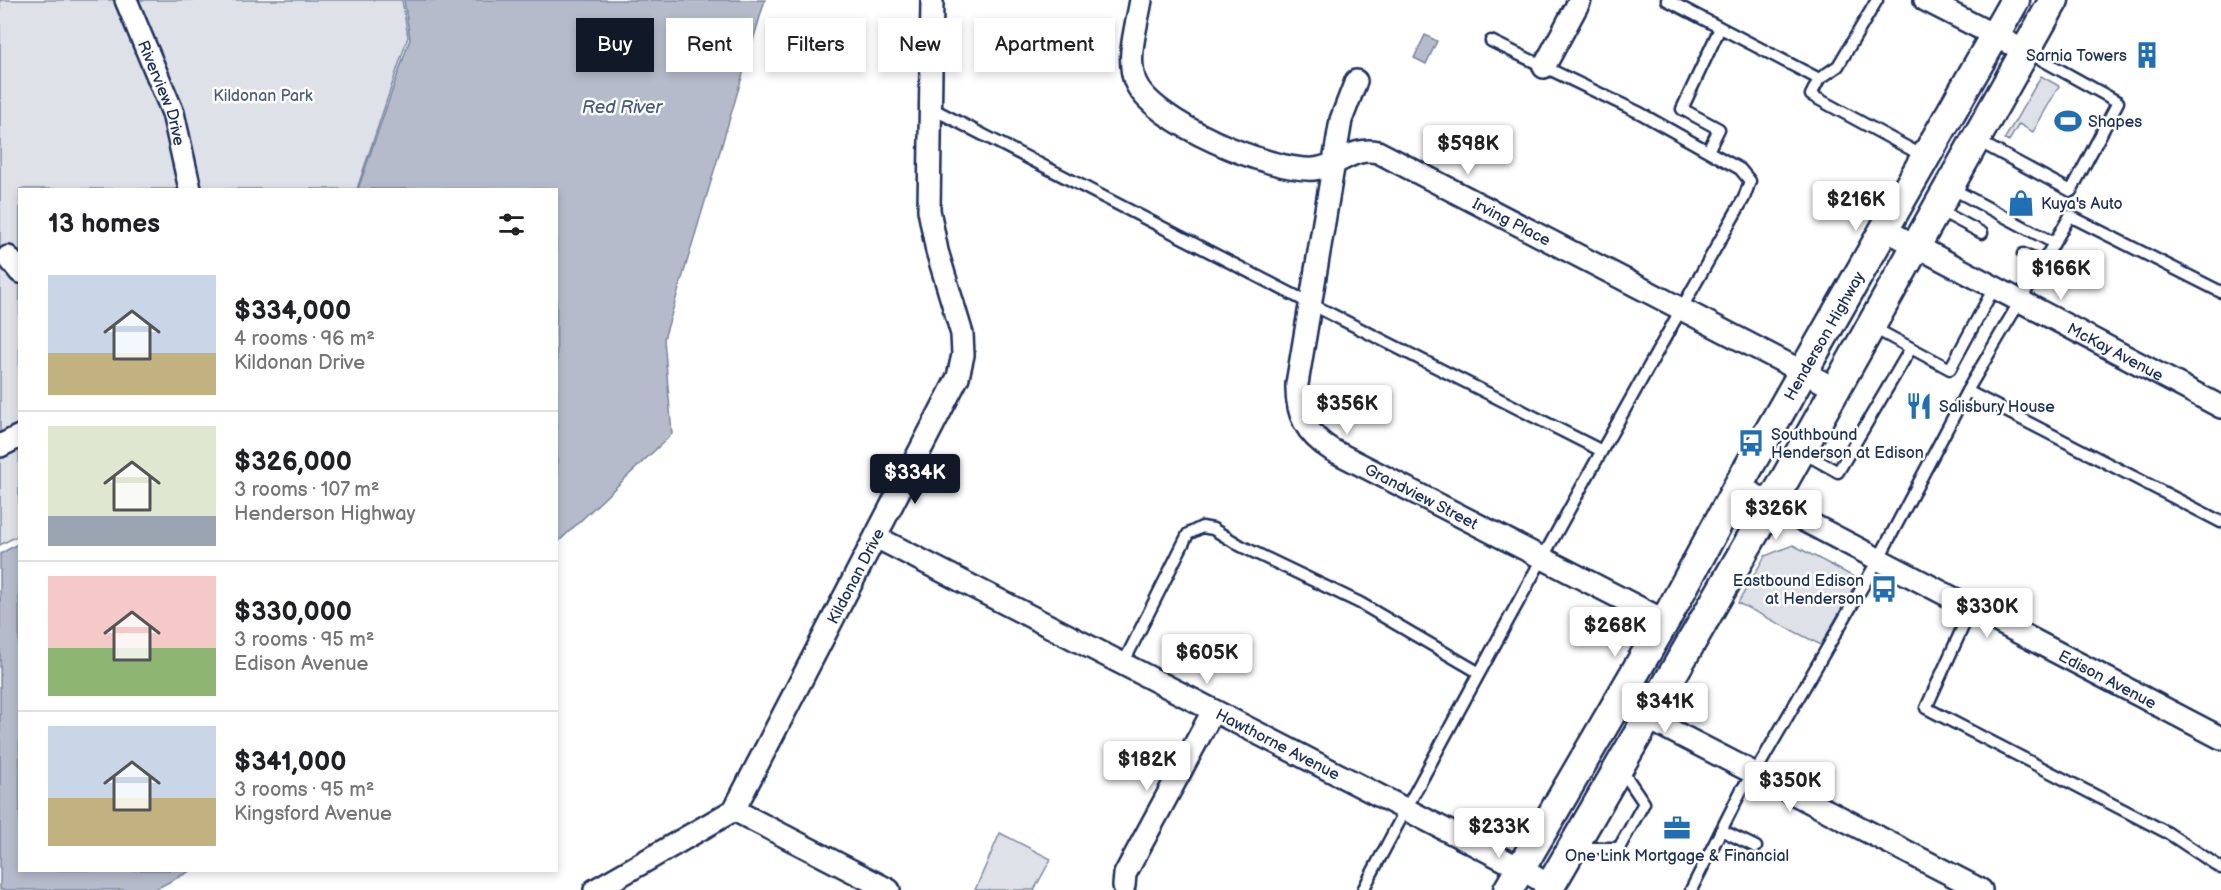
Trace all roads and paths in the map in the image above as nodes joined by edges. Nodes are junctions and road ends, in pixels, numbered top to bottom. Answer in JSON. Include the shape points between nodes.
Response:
{"nodes":[{"id":1,"x":126,"y":0,"type":"edge"},
{"id":2,"x":932,"y":0,"type":"edge"},
{"id":3,"x":1141,"y":0,"type":"edge"},
{"id":4,"x":1580,"y":0,"type":"edge"},
{"id":5,"x":1667,"y":0,"type":"edge"},
{"id":6,"x":1877,"y":0,"type":"edge"},
{"id":7,"x":1925,"y":0,"type":"edge"},
{"id":8,"x":2015,"y":0,"type":"edge"},
{"id":9,"x":2054,"y":0,"type":"edge"},
{"id":10,"x":1720,"y":28,"type":"junction"},
{"id":11,"x":1995,"y":35,"type":"junction"},
{"id":12,"x":1491,"y":41,"type":"dead end"},
{"id":13,"x":2025,"y":51,"type":"junction"},
{"id":14,"x":1545,"y":67,"type":"junction"},
{"id":15,"x":1819,"y":79,"type":"junction"},
{"id":16,"x":1356,"y":81,"type":"dead end"},
{"id":17,"x":932,"y":108,"type":"junction"},
{"id":18,"x":1975,"y":140,"type":"junction"},
{"id":19,"x":1708,"y":151,"type":"junction"},
{"id":20,"x":1925,"y":157,"type":"junction"},
{"id":21,"x":1335,"y":164,"type":"junction"},
{"id":22,"x":190,"y":188,"type":"edge"},
{"id":23,"x":1942,"y":198,"type":"junction"},
{"id":24,"x":1884,"y":229,"type":"junction"},
{"id":25,"x":1982,"y":233,"type":"dead end"},
{"id":26,"x":2054,"y":243,"type":"junction"},
{"id":27,"x":1916,"y":246,"type":"junction"},
{"id":28,"x":2023,"y":254,"type":"dead end"},
{"id":29,"x":2043,"y":264,"type":"junction"},
{"id":30,"x":1994,"y":288,"type":"junction"},
{"id":31,"x":2221,"y":292,"type":"edge"},
{"id":32,"x":2021,"y":302,"type":"junction"},
{"id":33,"x":1311,"y":304,"type":"junction"},
{"id":34,"x":1682,"y":307,"type":"junction"},
{"id":35,"x":1870,"y":326,"type":"junction"},
{"id":36,"x":1911,"y":348,"type":"junction"},
{"id":37,"x":1804,"y":371,"type":"junction"},
{"id":38,"x":1834,"y":388,"type":"junction"},
{"id":39,"x":1967,"y":391,"type":"junction"},
{"id":40,"x":2221,"y":407,"type":"edge"},
{"id":41,"x":18,"y":437,"type":"edge"},
{"id":42,"x":0,"y":446,"type":"edge"},
{"id":43,"x":1600,"y":450,"type":"junction"},
{"id":44,"x":1800,"y":451,"type":"junction"},
{"id":45,"x":1738,"y":486,"type":"junction"},
{"id":46,"x":1770,"y":506,"type":"junction"},
{"id":47,"x":2221,"y":522,"type":"edge"},
{"id":48,"x":876,"y":537,"type":"junction"},
{"id":49,"x":1543,"y":559,"type":"junction"},
{"id":50,"x":1878,"y":560,"type":"junction"},
{"id":51,"x":1971,"y":609,"type":"junction"},
{"id":52,"x":1665,"y":621,"type":"junction"},
{"id":53,"x":1123,"y":664,"type":"junction"},
{"id":54,"x":1478,"y":672,"type":"junction"},
{"id":55,"x":1616,"y":702,"type":"junction"},
{"id":56,"x":1213,"y":711,"type":"junction"},
{"id":57,"x":1647,"y":719,"type":"junction"},
{"id":58,"x":2221,"y":738,"type":"edge"},
{"id":59,"x":1619,"y":766,"type":"junction"},
{"id":60,"x":1755,"y":773,"type":"junction"},
{"id":61,"x":734,"y":810,"type":"junction"},
{"id":62,"x":1406,"y":810,"type":"junction"},
{"id":63,"x":1721,"y":830,"type":"junction"},
{"id":64,"x":1756,"y":847,"type":"dead end"},
{"id":65,"x":1572,"y":848,"type":"junction"},
{"id":66,"x":2221,"y":868,"type":"edge"},
{"id":67,"x":1514,"y":879,"type":"edge"},
{"id":68,"x":1126,"y":888,"type":"edge"},
{"id":69,"x":1549,"y":888,"type":"edge"},
{"id":70,"x":595,"y":890,"type":"edge"},
{"id":71,"x":889,"y":890,"type":"edge"},
{"id":72,"x":1363,"y":890,"type":"edge"},
{"id":73,"x":1691,"y":890,"type":"edge"},
{"id":74,"x":1981,"y":890,"type":"edge"}],
"edges":[{"from":1,"to":22,"type":"street","name":"Riverview Drive","via":[[173,113]]},
{"from":2,"to":17,"type":"street","name":"Kildonan Drive"},
{"from":3,"to":21,"type":"street","name":"Irving Place","via":[[1132,72],[1140,91],[1154,106],[1256,160],[1302,169]]},
{"from":4,"to":14,"type":"street"},
{"from":5,"to":10,"type":"lane"},
{"from":6,"to":15,"type":"lane","via":[[1838,66]]},
{"from":7,"to":11,"type":"street"},
{"from":8,"to":11,"type":"main road","name":"Henderson Highway"},
{"from":9,"to":13,"type":"main road"},
{"from":10,"to":15,"type":"lane"},
{"from":10,"to":19,"type":"lane","via":[[1682,109],[1719,129]]},
{"from":11,"to":13,"type":"street"},
{"from":11,"to":20,"type":"main road","name":"Henderson Highway"},
{"from":12,"to":14,"type":"lane"},
{"from":13,"to":18,"type":"main road"},
{"from":13,"to":18,"type":"lane","via":[[2118,102],[2071,191]]},
{"from":14,"to":19,"type":"lane"},
{"from":15,"to":20,"type":"lane","via":[[1811,95]]},
{"from":16,"to":21,"type":"street","name":"Grandview Street","via":[[1341,120]]},
{"from":17,"to":33,"type":"lane"},
{"from":17,"to":48,"type":"street","name":"Kildonan Drive","via":[[930,210],[937,251],[960,325],[963,356],[954,387]]},
{"from":18,"to":23,"type":"main road"},
{"from":19,"to":34,"type":"lane","via":[[1740,169],[1750,181]]},
{"from":20,"to":24,"type":"main road","name":"Henderson Highway"},
{"from":21,"to":33,"type":"street","name":"Grandview Street"},
{"from":21,"to":34,"type":"street","name":"Irving Place","via":[[1359,151],[1378,152]]},
{"from":23,"to":25,"type":"lane"},
{"from":23,"to":26,"type":"lane"},
{"from":23,"to":27,"type":"main road"},
{"from":24,"to":27,"type":"street","name":"McKay Avenue"},
{"from":24,"to":37,"type":"main road","name":"Henderson Highway"},
{"from":26,"to":29,"type":"lane"},
{"from":26,"to":31,"type":"lane","via":[[2070,216]]},
{"from":27,"to":30,"type":"street","name":"McKay Avenue"},
{"from":27,"to":35,"type":"main road"},
{"from":28,"to":29,"type":"lane"},
{"from":29,"to":32,"type":"lane"},
{"from":30,"to":32,"type":"street","name":"McKay Avenue"},
{"from":30,"to":36,"type":"lane","via":[[1950,369]]},
{"from":32,"to":39,"type":"lane"},
{"from":32,"to":40,"type":"street","name":"McKay Avenue"},
{"from":33,"to":43,"type":"lane"},
{"from":33,"to":49,"type":"street","name":"Grandview Street","via":[[1296,397],[1301,419],[1314,437],[1332,450]]},
{"from":34,"to":37,"type":"street","name":"Irving Place"},
{"from":34,"to":43,"type":"lane"},
{"from":35,"to":36,"type":"lane"},
{"from":35,"to":38,"type":"main road"},
{"from":36,"to":44,"type":"lane","via":[[1838,472]]},
{"from":37,"to":38,"type":"street","name":"Irving Place"},
{"from":37,"to":45,"type":"main road","name":"Henderson Highway"},
{"from":38,"to":44,"type":"main road"},
{"from":39,"to":47,"type":"lane"},
{"from":39,"to":50,"type":"lane"},
{"from":41,"to":42,"type":"street"},
{"from":43,"to":49,"type":"lane"},
{"from":44,"to":46,"type":"main road"},
{"from":45,"to":46,"type":"street","name":"Edison Avenue"},
{"from":45,"to":52,"type":"main road","name":"Henderson Highway"},
{"from":46,"to":50,"type":"street","name":"Edison Avenue"},
{"from":46,"to":57,"type":"main road"},
{"from":48,"to":53,"type":"street","name":"Hawthorne Avenue"},
{"from":48,"to":61,"type":"street","name":"Kildonan Drive"},
{"from":49,"to":52,"type":"street","name":"Grandview Street"},
{"from":49,"to":54,"type":"lane"},
{"from":50,"to":51,"type":"street","name":"Edison Avenue"},
{"from":50,"to":60,"type":"lane"},
{"from":51,"to":58,"type":"street","name":"Edison Avenue"},
{"from":51,"to":66,"type":"lane","via":[[1926,708],[2168,833]]},
{"from":52,"to":55,"type":"main road","name":"Henderson Highway"},
{"from":53,"to":54,"type":"lane","via":[[1188,534],[1202,526],[1360,603]]},
{"from":53,"to":56,"type":"street","name":"Hawthorne Avenue"},
{"from":54,"to":62,"type":"lane"},
{"from":55,"to":57,"type":"street"},
{"from":55,"to":67,"type":"main road","name":"Henderson Highway"},
{"from":56,"to":62,"type":"street","name":"Hawthorne Avenue"},
{"from":56,"to":68,"type":"street","via":[[1125,874]]},
{"from":57,"to":59,"type":"main road"},
{"from":57,"to":60,"type":"street"},
{"from":59,"to":65,"type":"main road"},
{"from":59,"to":65,"type":"lane","via":[[1644,803],[1619,848]]},
{"from":60,"to":63,"type":"lane"},
{"from":60,"to":74,"type":"street"},
{"from":61,"to":70,"type":"street"},
{"from":61,"to":71,"type":"street"},
{"from":62,"to":67,"type":"street","name":"Hawthorne Avenue"},
{"from":62,"to":72,"type":"lane"},
{"from":63,"to":64,"type":"lane"},
{"from":63,"to":73,"type":"lane"},
{"from":65,"to":69,"type":"main road"},
{"from":67,"to":69,"type":"street","name":"Hawthorne Avenue"}]}
